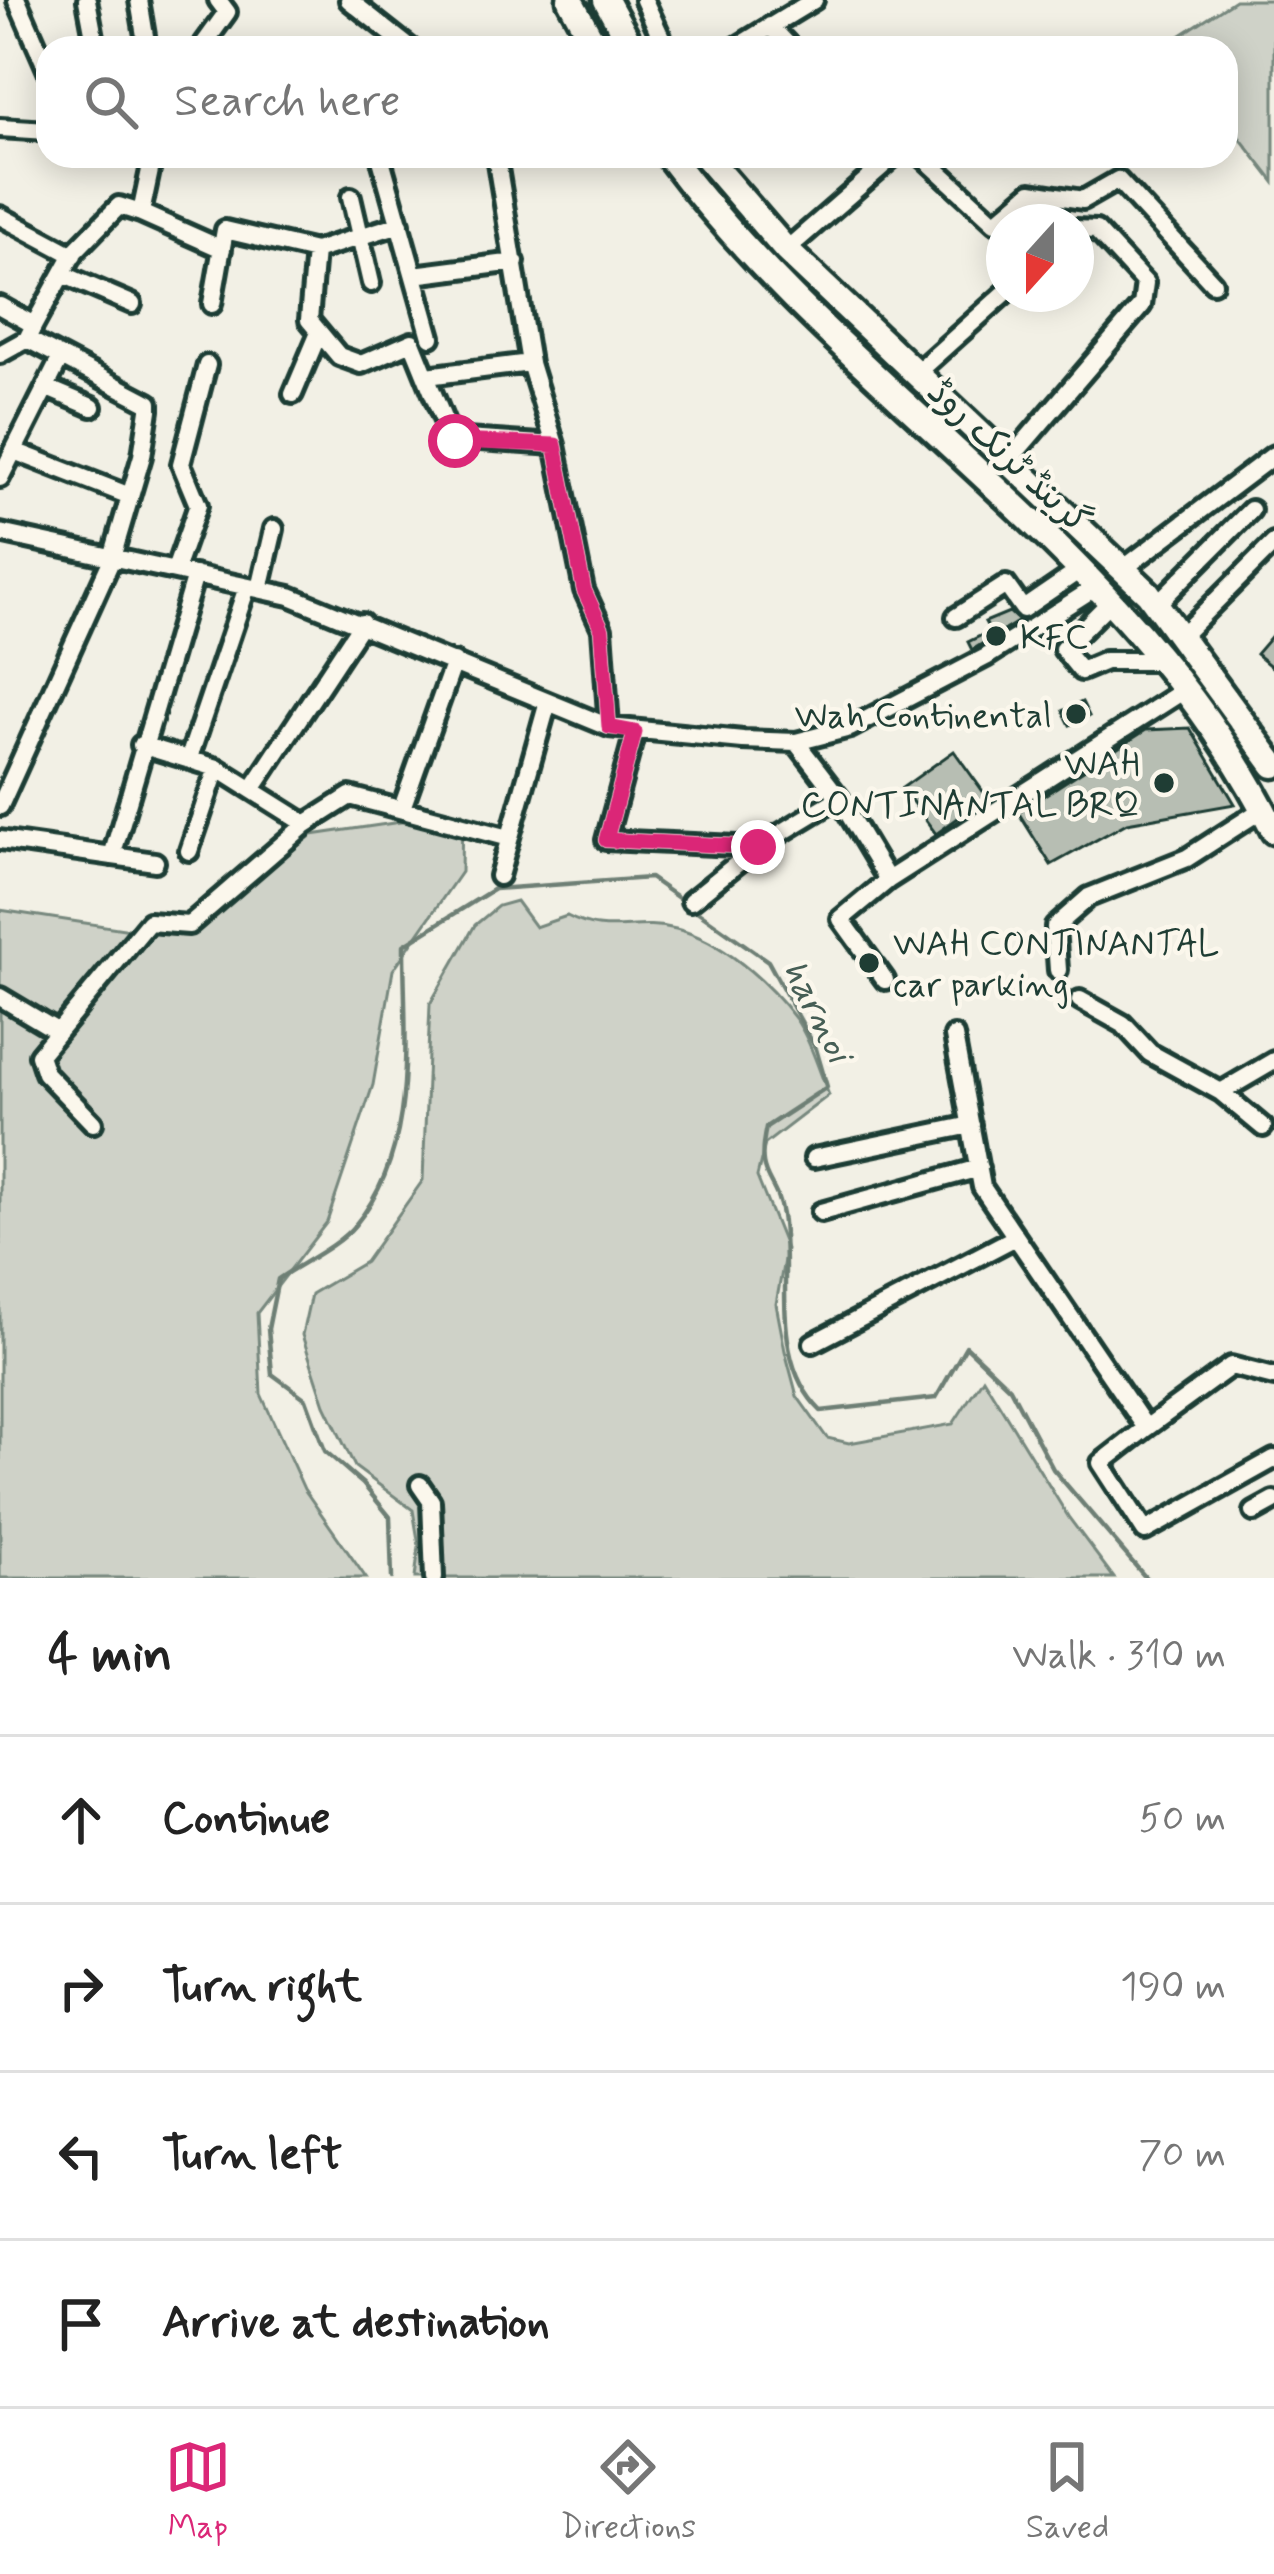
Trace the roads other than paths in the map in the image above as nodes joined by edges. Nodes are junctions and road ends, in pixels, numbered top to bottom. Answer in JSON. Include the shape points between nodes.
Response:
{"nodes":[{"id":1,"x":17,"y":0,"type":"edge"},
{"id":2,"x":87,"y":0,"type":"edge"},
{"id":3,"x":140,"y":0,"type":"edge"},
{"id":4,"x":218,"y":0,"type":"edge"},
{"id":5,"x":570,"y":0,"type":"edge"},
{"id":6,"x":644,"y":0,"type":"edge"},
{"id":7,"x":814,"y":0,"type":"edge"},
{"id":8,"x":357,"y":2,"type":"edge"},
{"id":9,"x":613,"y":3,"type":"edge"},
{"id":10,"x":770,"y":26,"type":"junction"},
{"id":11,"x":94,"y":36,"type":"edge"},
{"id":12,"x":145,"y":36,"type":"edge"},
{"id":13,"x":210,"y":36,"type":"edge"},
{"id":14,"x":396,"y":36,"type":"edge"},
{"id":15,"x":590,"y":36,"type":"edge"},
{"id":16,"x":627,"y":36,"type":"edge"},
{"id":17,"x":660,"y":36,"type":"edge"},
{"id":18,"x":754,"y":36,"type":"edge"},
{"id":19,"x":780,"y":36,"type":"edge"},
{"id":20,"x":36,"y":43,"type":"edge"},
{"id":21,"x":0,"y":128,"type":"edge"},
{"id":22,"x":36,"y":130,"type":"edge"},
{"id":23,"x":150,"y":168,"type":"edge"},
{"id":24,"x":384,"y":168,"type":"edge"},
{"id":25,"x":498,"y":168,"type":"edge"},
{"id":26,"x":679,"y":168,"type":"edge"},
{"id":27,"x":715,"y":168,"type":"edge"},
{"id":28,"x":880,"y":168,"type":"edge"},
{"id":29,"x":935,"y":168,"type":"edge"},
{"id":30,"x":351,"y":197,"type":"dead end"},
{"id":31,"x":141,"y":213,"type":"junction"},
{"id":32,"x":0,"y":215,"type":"edge"},
{"id":33,"x":400,"y":224,"type":"junction"},
{"id":34,"x":1094,"y":230,"type":"edge"},
{"id":35,"x":359,"y":237,"type":"junction"},
{"id":36,"x":222,"y":249,"type":"junction"},
{"id":37,"x":786,"y":250,"type":"junction"},
{"id":38,"x":315,"y":251,"type":"junction"},
{"id":39,"x":73,"y":255,"type":"junction"},
{"id":40,"x":515,"y":262,"type":"junction"},
{"id":41,"x":62,"y":274,"type":"junction"},
{"id":42,"x":414,"y":275,"type":"junction"},
{"id":43,"x":371,"y":283,"type":"dead end"},
{"id":44,"x":1214,"y":283,"type":"dead end"},
{"id":45,"x":132,"y":304,"type":"dead end"},
{"id":46,"x":212,"y":304,"type":"dead end"},
{"id":47,"x":0,"y":306,"type":"edge"},
{"id":48,"x":986,"y":310,"type":"edge"},
{"id":49,"x":30,"y":332,"type":"junction"},
{"id":50,"x":318,"y":335,"type":"junction"},
{"id":51,"x":431,"y":337,"type":"dead end"},
{"id":52,"x":0,"y":354,"type":"edge"},
{"id":53,"x":60,"y":358,"type":"junction"},
{"id":54,"x":530,"y":363,"type":"junction"},
{"id":55,"x":208,"y":365,"type":"dead end"},
{"id":56,"x":916,"y":374,"type":"junction"},
{"id":57,"x":427,"y":376,"type":"junction"},
{"id":58,"x":46,"y":388,"type":"junction"},
{"id":59,"x":292,"y":394,"type":"dead end"},
{"id":60,"x":92,"y":407,"type":"dead end"},
{"id":61,"x":555,"y":445,"type":"junction"},
{"id":62,"x":14,"y":451,"type":"junction"},
{"id":63,"x":1274,"y":455,"type":"edge"},
{"id":64,"x":1009,"y":460,"type":"junction"},
{"id":65,"x":0,"y":478,"type":"edge"},
{"id":66,"x":130,"y":496,"type":"junction"},
{"id":67,"x":1252,"y":510,"type":"dead end"},
{"id":68,"x":274,"y":529,"type":"dead end"},
{"id":69,"x":0,"y":533,"type":"edge"},
{"id":70,"x":1274,"y":543,"type":"edge"},
{"id":71,"x":111,"y":561,"type":"junction"},
{"id":72,"x":1123,"y":569,"type":"junction"},
{"id":73,"x":175,"y":570,"type":"junction"},
{"id":74,"x":195,"y":575,"type":"junction"},
{"id":75,"x":253,"y":588,"type":"junction"},
{"id":76,"x":1102,"y":594,"type":"junction"},
{"id":77,"x":1153,"y":599,"type":"junction"},
{"id":78,"x":956,"y":617,"type":"dead end"},
{"id":79,"x":362,"y":622,"type":"junction"},
{"id":80,"x":1182,"y":635,"type":"junction"},
{"id":81,"x":1160,"y":661,"type":"junction"},
{"id":82,"x":454,"y":662,"type":"junction"},
{"id":83,"x":1183,"y":691,"type":"junction"},
{"id":84,"x":548,"y":702,"type":"junction"},
{"id":85,"x":609,"y":727,"type":"junction"},
{"id":86,"x":635,"y":732,"type":"junction"},
{"id":87,"x":796,"y":742,"type":"junction"},
{"id":88,"x":141,"y":745,"type":"junction"},
{"id":89,"x":189,"y":758,"type":"junction"},
{"id":90,"x":1274,"y":765,"type":"edge"},
{"id":91,"x":217,"y":767,"type":"junction"},
{"id":92,"x":254,"y":788,"type":"junction"},
{"id":93,"x":839,"y":798,"type":"junction"},
{"id":94,"x":0,"y":806,"type":"edge"},
{"id":95,"x":402,"y":808,"type":"junction"},
{"id":96,"x":1269,"y":820,"type":"edge"},
{"id":97,"x":306,"y":824,"type":"junction"},
{"id":98,"x":509,"y":838,"type":"junction"},
{"id":99,"x":0,"y":840,"type":"edge"},
{"id":100,"x":758,"y":847,"type":"junction"},
{"id":101,"x":189,"y":851,"type":"dead end"},
{"id":102,"x":112,"y":856,"type":"junction"},
{"id":103,"x":155,"y":862,"type":"dead end"},
{"id":104,"x":499,"y":876,"type":"dead end"},
{"id":105,"x":888,"y":880,"type":"junction"},
{"id":106,"x":692,"y":901,"type":"dead end"},
{"id":107,"x":1058,"y":970,"type":"dead end"},
{"id":108,"x":885,"y":980,"type":"dead end"},
{"id":109,"x":0,"y":997,"type":"edge"},
{"id":110,"x":1080,"y":1000,"type":"dead end"},
{"id":111,"x":57,"y":1031,"type":"junction"},
{"id":112,"x":955,"y":1036,"type":"dead end"},
{"id":113,"x":1274,"y":1061,"type":"edge"},
{"id":114,"x":1221,"y":1092,"type":"junction"},
{"id":115,"x":93,"y":1123,"type":"dead end"},
{"id":116,"x":971,"y":1125,"type":"junction"},
{"id":117,"x":1263,"y":1127,"type":"dead end"},
{"id":118,"x":814,"y":1158,"type":"dead end"},
{"id":119,"x":979,"y":1168,"type":"junction"},
{"id":120,"x":821,"y":1212,"type":"dead end"},
{"id":121,"x":1014,"y":1238,"type":"junction"},
{"id":122,"x":813,"y":1343,"type":"dead end"},
{"id":123,"x":1274,"y":1377,"type":"edge"},
{"id":124,"x":1146,"y":1428,"type":"junction"},
{"id":125,"x":1274,"y":1459,"type":"edge"},
{"id":126,"x":420,"y":1485,"type":"dead end"},
{"id":127,"x":1274,"y":1501,"type":"edge"},
{"id":128,"x":1254,"y":1512,"type":"dead end"},
{"id":129,"x":434,"y":1578,"type":"edge"}],
"edges":[{"from":1,"to":20,"type":"street"},
{"from":2,"to":11,"type":"street"},
{"from":3,"to":12,"type":"street"},
{"from":4,"to":13,"type":"street","via":[[227,12]]},
{"from":5,"to":15,"type":"highway"},
{"from":6,"to":17,"type":"street"},
{"from":7,"to":10,"type":"street"},
{"from":8,"to":14,"type":"street"},
{"from":9,"to":16,"type":"highway"},
{"from":10,"to":18,"type":"street"},
{"from":10,"to":19,"type":"street"},
{"from":21,"to":22,"type":"street"},
{"from":23,"to":31,"type":"street"},
{"from":24,"to":33,"type":"street"},
{"from":25,"to":40,"type":"street"},
{"from":26,"to":76,"type":"highway","name":"گرینڈ ٹرنک روڈ","via":[[831,339]]},
{"from":27,"to":37,"type":"highway","name":"گرینڈ ٹرنک روڈ"},
{"from":28,"to":37,"type":"street"},
{"from":29,"to":44,"type":"street","via":[[995,223],[1031,191],[1083,200],[1118,180]]},
{"from":30,"to":35,"type":"street"},
{"from":31,"to":36,"type":"street"},
{"from":31,"to":39,"type":"street","via":[[119,206]]},
{"from":32,"to":39,"type":"street"},
{"from":33,"to":35,"type":"street"},
{"from":33,"to":42,"type":"street"},
{"from":34,"to":64,"type":"street","via":[[1145,283],[1142,304]]},
{"from":35,"to":38,"type":"street"},
{"from":35,"to":43,"type":"street"},
{"from":36,"to":38,"type":"street","via":[[225,230]]},
{"from":36,"to":46,"type":"street"},
{"from":37,"to":56,"type":"highway","name":"گرینڈ ٹرنک روڈ"},
{"from":38,"to":50,"type":"street","via":[[309,320]]},
{"from":39,"to":41,"type":"street"},
{"from":40,"to":42,"type":"street"},
{"from":40,"to":54,"type":"street"},
{"from":41,"to":45,"type":"street"},
{"from":41,"to":49,"type":"street"},
{"from":42,"to":51,"type":"street"},
{"from":47,"to":49,"type":"street"},
{"from":48,"to":56,"type":"street"},
{"from":49,"to":52,"type":"street"},
{"from":49,"to":53,"type":"street"},
{"from":50,"to":57,"type":"street","via":[[361,364],[412,342]]},
{"from":50,"to":59,"type":"street"},
{"from":53,"to":58,"type":"street"},
{"from":53,"to":66,"type":"street","via":[[149,403]]},
{"from":54,"to":57,"type":"street"},
{"from":54,"to":61,"type":"street"},
{"from":55,"to":73,"type":"street","via":[[181,464],[198,505]]},
{"from":56,"to":64,"type":"highway","name":"گرینڈ ٹرنک روڈ"},
{"from":57,"to":61,"type":"street","via":[[455,441]]},
{"from":58,"to":60,"type":"street"},
{"from":58,"to":62,"type":"street"},
{"from":61,"to":85,"type":"street","via":[[584,590],[602,629]]},
{"from":62,"to":65,"type":"street"},
{"from":62,"to":66,"type":"street"},
{"from":63,"to":72,"type":"street"},
{"from":64,"to":72,"type":"highway","name":"گرینڈ ٹرنک روڈ"},
{"from":66,"to":71,"type":"street"},
{"from":67,"to":77,"type":"street"},
{"from":68,"to":75,"type":"street"},
{"from":69,"to":71,"type":"street"},
{"from":70,"to":80,"type":"street"},
{"from":71,"to":73,"type":"street"},
{"from":71,"to":94,"type":"street"},
{"from":72,"to":77,"type":"highway","name":"گرینڈ ٹرنک روڈ"},
{"from":73,"to":74,"type":"street"},
{"from":74,"to":75,"type":"street"},
{"from":74,"to":88,"type":"street"},
{"from":75,"to":79,"type":"street"},
{"from":75,"to":89,"type":"street"},
{"from":76,"to":77,"type":"highway"},
{"from":76,"to":78,"type":"street","via":[[1023,609],[1006,586]]},
{"from":76,"to":81,"type":"highway","name":"گرینڈ ٹرنک روڈ"},
{"from":76,"to":81,"type":"street","via":[[1063,650],[1081,671],[1105,661]]},
{"from":76,"to":87,"type":"street","via":[[850,728]]},
{"from":77,"to":80,"type":"highway","name":"گرینڈ ٹرنک روڈ"},
{"from":79,"to":82,"type":"street"},
{"from":79,"to":92,"type":"street"},
{"from":80,"to":90,"type":"highway","name":"گرینڈ ٹرنک روڈ"},
{"from":81,"to":83,"type":"highway","name":"گرینڈ ٹرنک روڈ"},
{"from":82,"to":84,"type":"street"},
{"from":82,"to":95,"type":"street"},
{"from":83,"to":96,"type":"highway","name":"گرینڈ ٹرنک روڈ"},
{"from":83,"to":105,"type":"street"},
{"from":84,"to":85,"type":"street"},
{"from":84,"to":98,"type":"street"},
{"from":85,"to":86,"type":"street"},
{"from":86,"to":87,"type":"street"},
{"from":86,"to":100,"type":"street","via":[[606,840]]},
{"from":87,"to":93,"type":"street"},
{"from":88,"to":89,"type":"street"},
{"from":88,"to":102,"type":"street"},
{"from":89,"to":91,"type":"street"},
{"from":91,"to":92,"type":"street"},
{"from":91,"to":101,"type":"street"},
{"from":92,"to":97,"type":"street"},
{"from":93,"to":100,"type":"street"},
{"from":93,"to":105,"type":"street"},
{"from":95,"to":97,"type":"street","via":[[350,796]]},
{"from":95,"to":98,"type":"street"},
{"from":96,"to":107,"type":"street","via":[[1076,905],[1055,927]]},
{"from":97,"to":111,"type":"street","via":[[189,925],[149,922]]},
{"from":98,"to":104,"type":"street"},
{"from":99,"to":102,"type":"street"},
{"from":100,"to":106,"type":"street"},
{"from":102,"to":103,"type":"street"},
{"from":105,"to":108,"type":"street","via":[[841,919]]},
{"from":109,"to":111,"type":"street"},
{"from":110,"to":114,"type":"street","via":[[1123,1024],[1150,1053]]},
{"from":111,"to":115,"type":"street","via":[[38,1061]]},
{"from":112,"to":116,"type":"street"},
{"from":113,"to":114,"type":"street"},
{"from":114,"to":117,"type":"street"},
{"from":116,"to":118,"type":"street"},
{"from":116,"to":119,"type":"street"},
{"from":119,"to":120,"type":"street"},
{"from":119,"to":121,"type":"street"},
{"from":121,"to":122,"type":"street"},
{"from":121,"to":124,"type":"street"},
{"from":123,"to":124,"type":"street","via":[[1231,1366]]},
{"from":124,"to":125,"type":"street","via":[[1101,1463],[1145,1531]]},
{"from":126,"to":129,"type":"street","via":[[431,1501]]},
{"from":127,"to":128,"type":"street"}]}
